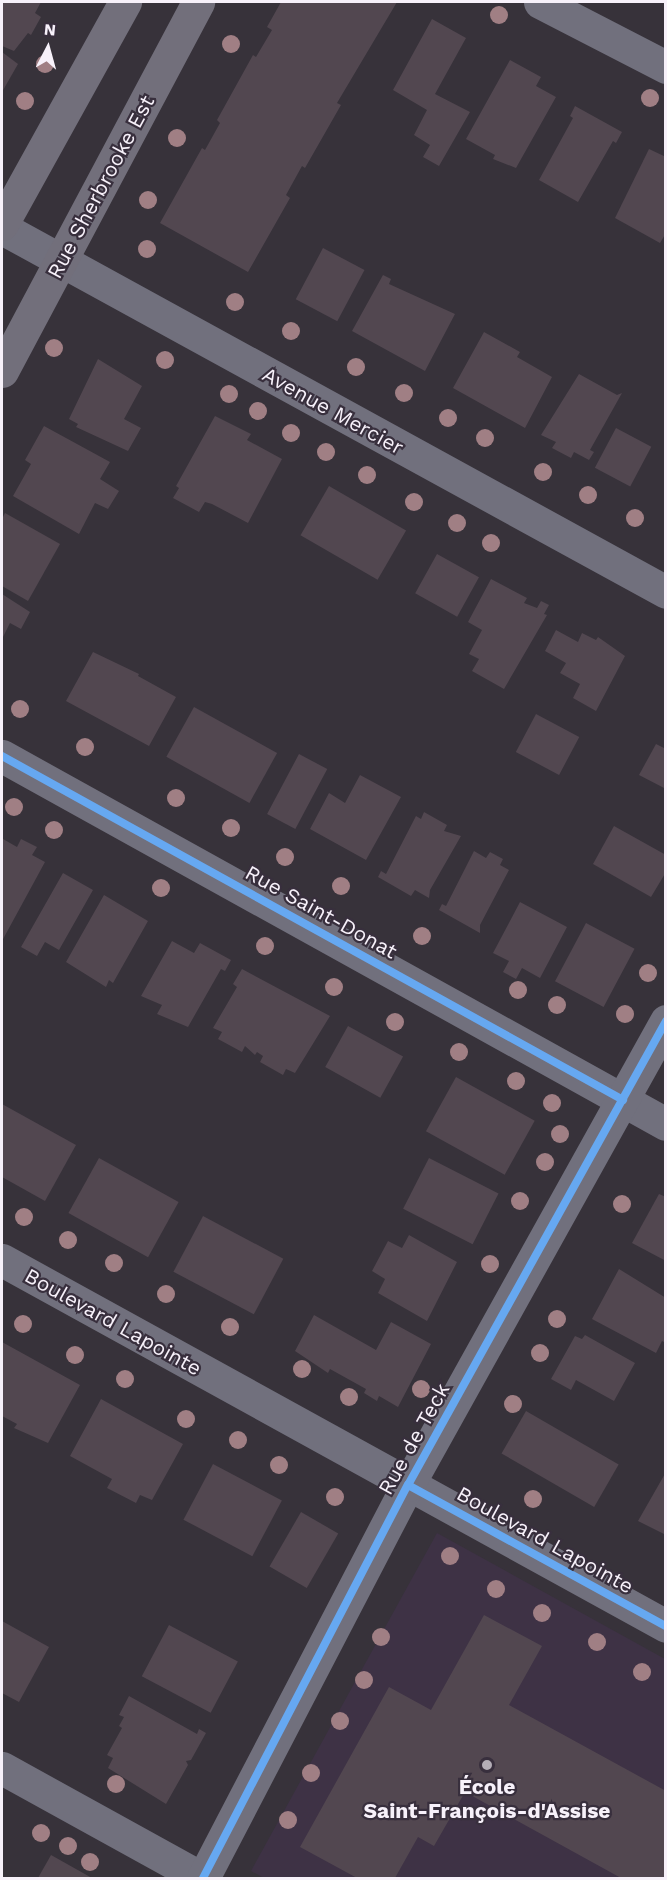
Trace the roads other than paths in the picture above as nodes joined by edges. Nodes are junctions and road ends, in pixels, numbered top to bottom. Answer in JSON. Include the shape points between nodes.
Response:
{"nodes":[{"id":1,"x":125,"y":2,"type":"edge"},
{"id":2,"x":198,"y":2,"type":"edge"},
{"id":3,"x":540,"y":2,"type":"edge"},
{"id":4,"x":666,"y":67,"type":"edge"},
{"id":5,"x":2,"y":224,"type":"edge"},
{"id":6,"x":2,"y":228,"type":"edge"},
{"id":7,"x":62,"y":263,"type":"junction"},
{"id":8,"x":2,"y":371,"type":"edge"},
{"id":9,"x":666,"y":592,"type":"edge"},
{"id":10,"x":2,"y":756,"type":"edge"},
{"id":11,"x":666,"y":1021,"type":"edge"},
{"id":12,"x":623,"y":1100,"type":"junction"},
{"id":13,"x":666,"y":1124,"type":"edge"},
{"id":14,"x":2,"y":1260,"type":"edge"},
{"id":15,"x":408,"y":1485,"type":"junction"},
{"id":16,"x":666,"y":1626,"type":"edge"},
{"id":17,"x":2,"y":1768,"type":"edge"},
{"id":18,"x":202,"y":1878,"type":"edge"}],
"edges":[{"from":1,"to":5,"type":"main road"},
{"from":2,"to":7,"type":"main road","name":"Rue Sherbrooke Est"},
{"from":3,"to":4,"type":"street"},
{"from":6,"to":7,"type":"street","name":"Avenue Mercier"},
{"from":7,"to":8,"type":"main road","name":"Rue Sherbrooke Est"},
{"from":7,"to":9,"type":"street","name":"Avenue Mercier"},
{"from":10,"to":12,"type":"street","name":"Rue Saint-Donat"},
{"from":11,"to":12,"type":"street","name":"Rue de Teck"},
{"from":12,"to":13,"type":"street","name":"Rue Saint-Donat"},
{"from":12,"to":15,"type":"street","name":"Rue de Teck"},
{"from":14,"to":15,"type":"street","name":"Boulevard Lapointe"},
{"from":15,"to":16,"type":"street","name":"Boulevard Lapointe"},
{"from":15,"to":18,"type":"street","name":"Rue de Teck"},
{"from":17,"to":18,"type":"street"}]}
